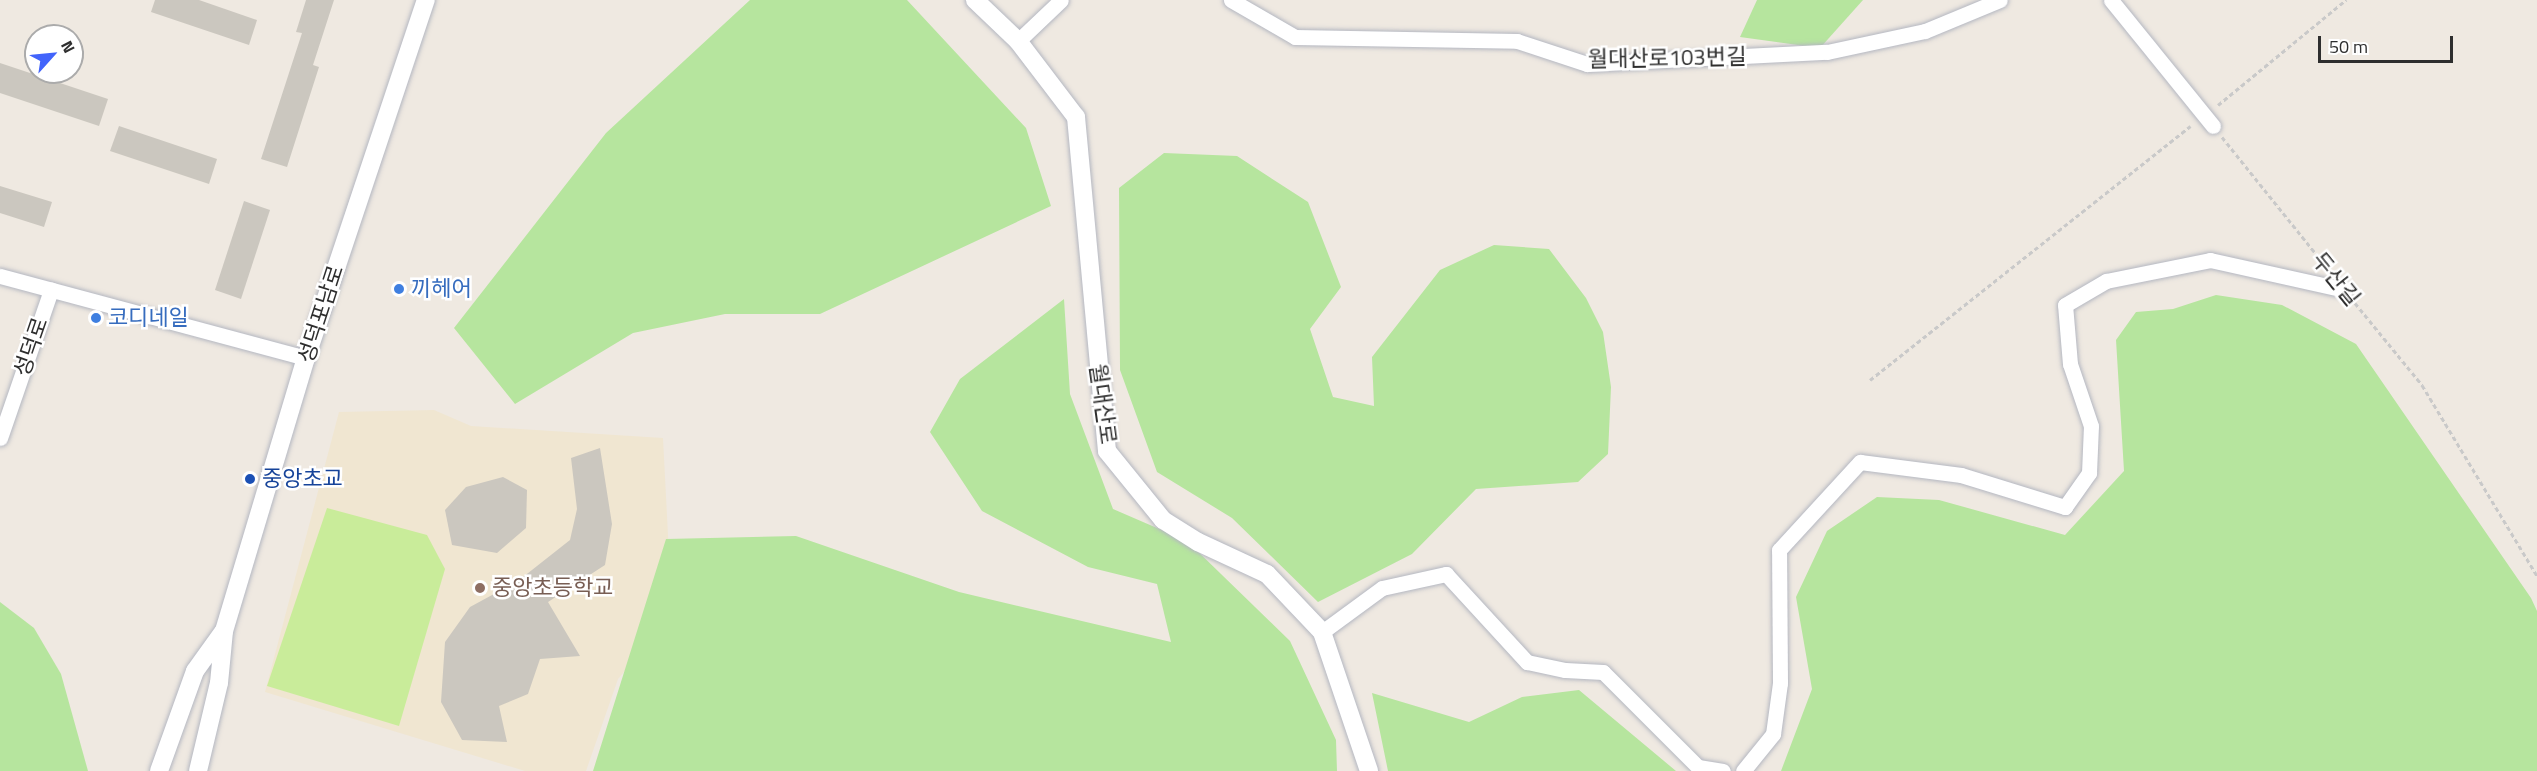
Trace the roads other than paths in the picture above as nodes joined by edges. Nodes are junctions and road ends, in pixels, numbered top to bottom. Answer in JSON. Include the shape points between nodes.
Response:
{"nodes":[{"id":1,"x":426,"y":0,"type":"edge"},
{"id":2,"x":975,"y":0,"type":"edge"},
{"id":3,"x":1060,"y":0,"type":"edge"},
{"id":4,"x":1231,"y":0,"type":"edge"},
{"id":5,"x":2000,"y":0,"type":"edge"},
{"id":6,"x":2111,"y":0,"type":"edge"},
{"id":7,"x":1018,"y":41,"type":"junction"},
{"id":8,"x":2209,"y":121,"type":"road end"},
{"id":9,"x":0,"y":276,"type":"edge"},
{"id":10,"x":51,"y":290,"type":"junction"},
{"id":11,"x":2345,"y":290,"type":"road end"},
{"id":12,"x":306,"y":358,"type":"junction"},
{"id":13,"x":0,"y":438,"type":"edge"},
{"id":14,"x":224,"y":631,"type":"junction"},
{"id":15,"x":1322,"y":632,"type":"junction"},
{"id":16,"x":159,"y":771,"type":"edge"},
{"id":17,"x":198,"y":771,"type":"edge"},
{"id":18,"x":1369,"y":771,"type":"edge"},
{"id":19,"x":1722,"y":771,"type":"edge"},
{"id":20,"x":1743,"y":771,"type":"edge"}],
"edges":[{"from":1,"to":12,"type":"street","name":"성덕포남로"},
{"from":2,"to":7,"type":"street","name":"월대산로"},
{"from":3,"to":7,"type":"street"},
{"from":4,"to":5,"type":"street","name":"월대산로103번길","via":[[1295,37],[1517,41],[1587,64],[1827,52],[1925,31]]},
{"from":6,"to":8,"type":"street"},
{"from":7,"to":15,"type":"street","name":"월대산로","via":[[1076,117],[1107,451],[1163,520],[1198,542],[1267,574]]},
{"from":9,"to":10,"type":"street"},
{"from":10,"to":12,"type":"street"},
{"from":10,"to":13,"type":"street","name":"성덕로"},
{"from":11,"to":20,"type":"street","via":[[2210,260],[2106,281],[2065,305],[2070,364],[2091,426],[2089,473],[2066,507],[1961,475],[1860,462],[1779,550],[1780,682],[1773,734]]},
{"from":12,"to":14,"type":"street","name":"성덕포남로"},
{"from":14,"to":16,"type":"street","via":[[195,671]]},
{"from":14,"to":17,"type":"street","via":[[219,683]]},
{"from":15,"to":18,"type":"street","name":"월대산로"},
{"from":15,"to":19,"type":"street","via":[[1382,588],[1446,574],[1527,662],[1603,672],[1698,768]]}]}
